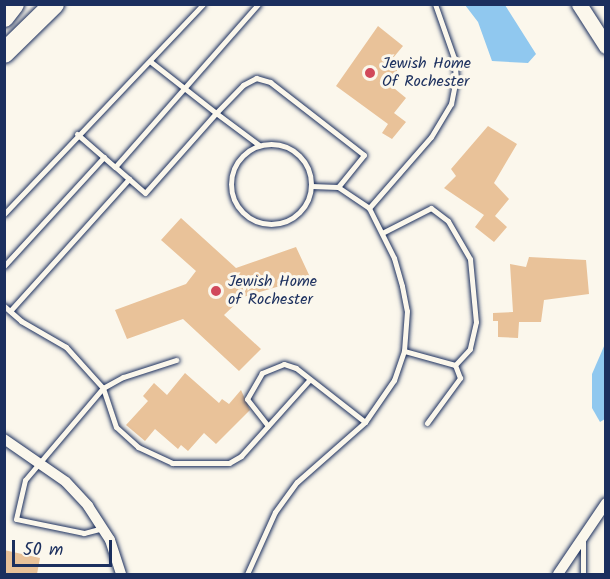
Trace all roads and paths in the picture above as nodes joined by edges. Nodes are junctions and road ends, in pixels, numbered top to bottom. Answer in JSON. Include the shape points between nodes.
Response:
{"nodes":[{"id":1,"x":14,"y":4,"type":"edge"},
{"id":2,"x":54,"y":4,"type":"edge"},
{"id":3,"x":203,"y":4,"type":"edge"},
{"id":4,"x":258,"y":4,"type":"edge"},
{"id":5,"x":435,"y":4,"type":"edge"},
{"id":6,"x":579,"y":4,"type":"edge"},
{"id":7,"x":4,"y":17,"type":"edge"},
{"id":8,"x":606,"y":46,"type":"edge"},
{"id":9,"x":4,"y":53,"type":"edge"},
{"id":10,"x":151,"y":62,"type":"junction"},
{"id":11,"x":182,"y":90,"type":"junction"},
{"id":12,"x":216,"y":113,"type":"junction"},
{"id":13,"x":77,"y":134,"type":"junction"},
{"id":14,"x":259,"y":145,"type":"junction"},
{"id":15,"x":104,"y":157,"type":"junction"},
{"id":16,"x":115,"y":167,"type":"junction"},
{"id":17,"x":129,"y":179,"type":"junction"},
{"id":18,"x":312,"y":186,"type":"junction"},
{"id":19,"x":338,"y":187,"type":"junction"},
{"id":20,"x":369,"y":208,"type":"junction"},
{"id":21,"x":4,"y":214,"type":"edge"},
{"id":22,"x":382,"y":233,"type":"junction"},
{"id":23,"x":4,"y":266,"type":"edge"},
{"id":24,"x":4,"y":306,"type":"edge"},
{"id":25,"x":10,"y":311,"type":"junction"},
{"id":26,"x":404,"y":351,"type":"junction"},
{"id":27,"x":176,"y":360,"type":"dead end"},
{"id":28,"x":455,"y":365,"type":"junction"},
{"id":29,"x":310,"y":379,"type":"junction"},
{"id":30,"x":103,"y":388,"type":"junction"},
{"id":31,"x":364,"y":422,"type":"junction"},
{"id":32,"x":427,"y":423,"type":"dead end"},
{"id":33,"x":268,"y":426,"type":"junction"},
{"id":34,"x":4,"y":439,"type":"edge"},
{"id":35,"x":41,"y":463,"type":"junction"},
{"id":36,"x":606,"y":503,"type":"edge"},
{"id":37,"x":103,"y":528,"type":"junction"},
{"id":38,"x":583,"y":537,"type":"junction"},
{"id":39,"x":121,"y":574,"type":"edge"},
{"id":40,"x":247,"y":574,"type":"edge"},
{"id":41,"x":558,"y":574,"type":"edge"},
{"id":42,"x":583,"y":574,"type":"edge"}],
"edges":[{"from":1,"to":7,"type":"highway"},
{"from":2,"to":9,"type":"highway"},
{"from":3,"to":10,"type":"lane"},
{"from":4,"to":11,"type":"lane"},
{"from":5,"to":20,"type":"lane","via":[[454,58],[456,79],[451,104],[431,137]]},
{"from":6,"to":8,"type":"main road"},
{"from":10,"to":11,"type":"lane"},
{"from":10,"to":13,"type":"lane"},
{"from":11,"to":12,"type":"lane"},
{"from":11,"to":16,"type":"lane"},
{"from":12,"to":14,"type":"lane"},
{"from":12,"to":17,"type":"lane","via":[[145,193]]},
{"from":12,"to":19,"type":"lane","via":[[243,85],[256,78],[270,82],[364,155]]},
{"from":13,"to":15,"type":"lane"},
{"from":13,"to":21,"type":"lane"},
{"from":14,"to":18,"type":"lane","via":[[278,145],[296,152],[305,161]]},
{"from":14,"to":18,"type":"lane","via":[[238,161],[231,187],[234,200],[252,219],[265,224],[291,219],[302,210]]},
{"from":15,"to":16,"type":"lane"},
{"from":15,"to":23,"type":"lane"},
{"from":16,"to":17,"type":"lane"},
{"from":17,"to":25,"type":"lane"},
{"from":18,"to":19,"type":"lane"},
{"from":19,"to":20,"type":"lane"},
{"from":20,"to":22,"type":"lane"},
{"from":22,"to":26,"type":"lane","via":[[402,286],[406,312]]},
{"from":22,"to":28,"type":"lane","via":[[432,208],[448,222],[470,259],[476,322],[470,349]]},
{"from":24,"to":25,"type":"lane"},
{"from":25,"to":30,"type":"lane","via":[[66,347]]},
{"from":26,"to":28,"type":"lane"},
{"from":26,"to":31,"type":"lane","via":[[394,380]]},
{"from":27,"to":30,"type":"lane","via":[[123,377]]},
{"from":28,"to":32,"type":"lane","via":[[460,378]]},
{"from":29,"to":31,"type":"lane"},
{"from":29,"to":33,"type":"lane"},
{"from":29,"to":33,"type":"lane","via":[[284,364],[262,374],[247,399]]},
{"from":30,"to":33,"type":"lane","via":[[116,427],[138,447],[172,463],[229,463],[241,456]]},
{"from":30,"to":35,"type":"lane"},
{"from":31,"to":40,"type":"lane","via":[[297,482],[275,512]]},
{"from":34,"to":35,"type":"street"},
{"from":35,"to":37,"type":"street","via":[[78,495]]},
{"from":35,"to":37,"type":"lane","via":[[25,480],[16,519],[84,533]]},
{"from":36,"to":38,"type":"street"},
{"from":37,"to":39,"type":"street"},
{"from":38,"to":41,"type":"street"},
{"from":38,"to":42,"type":"lane"}]}
